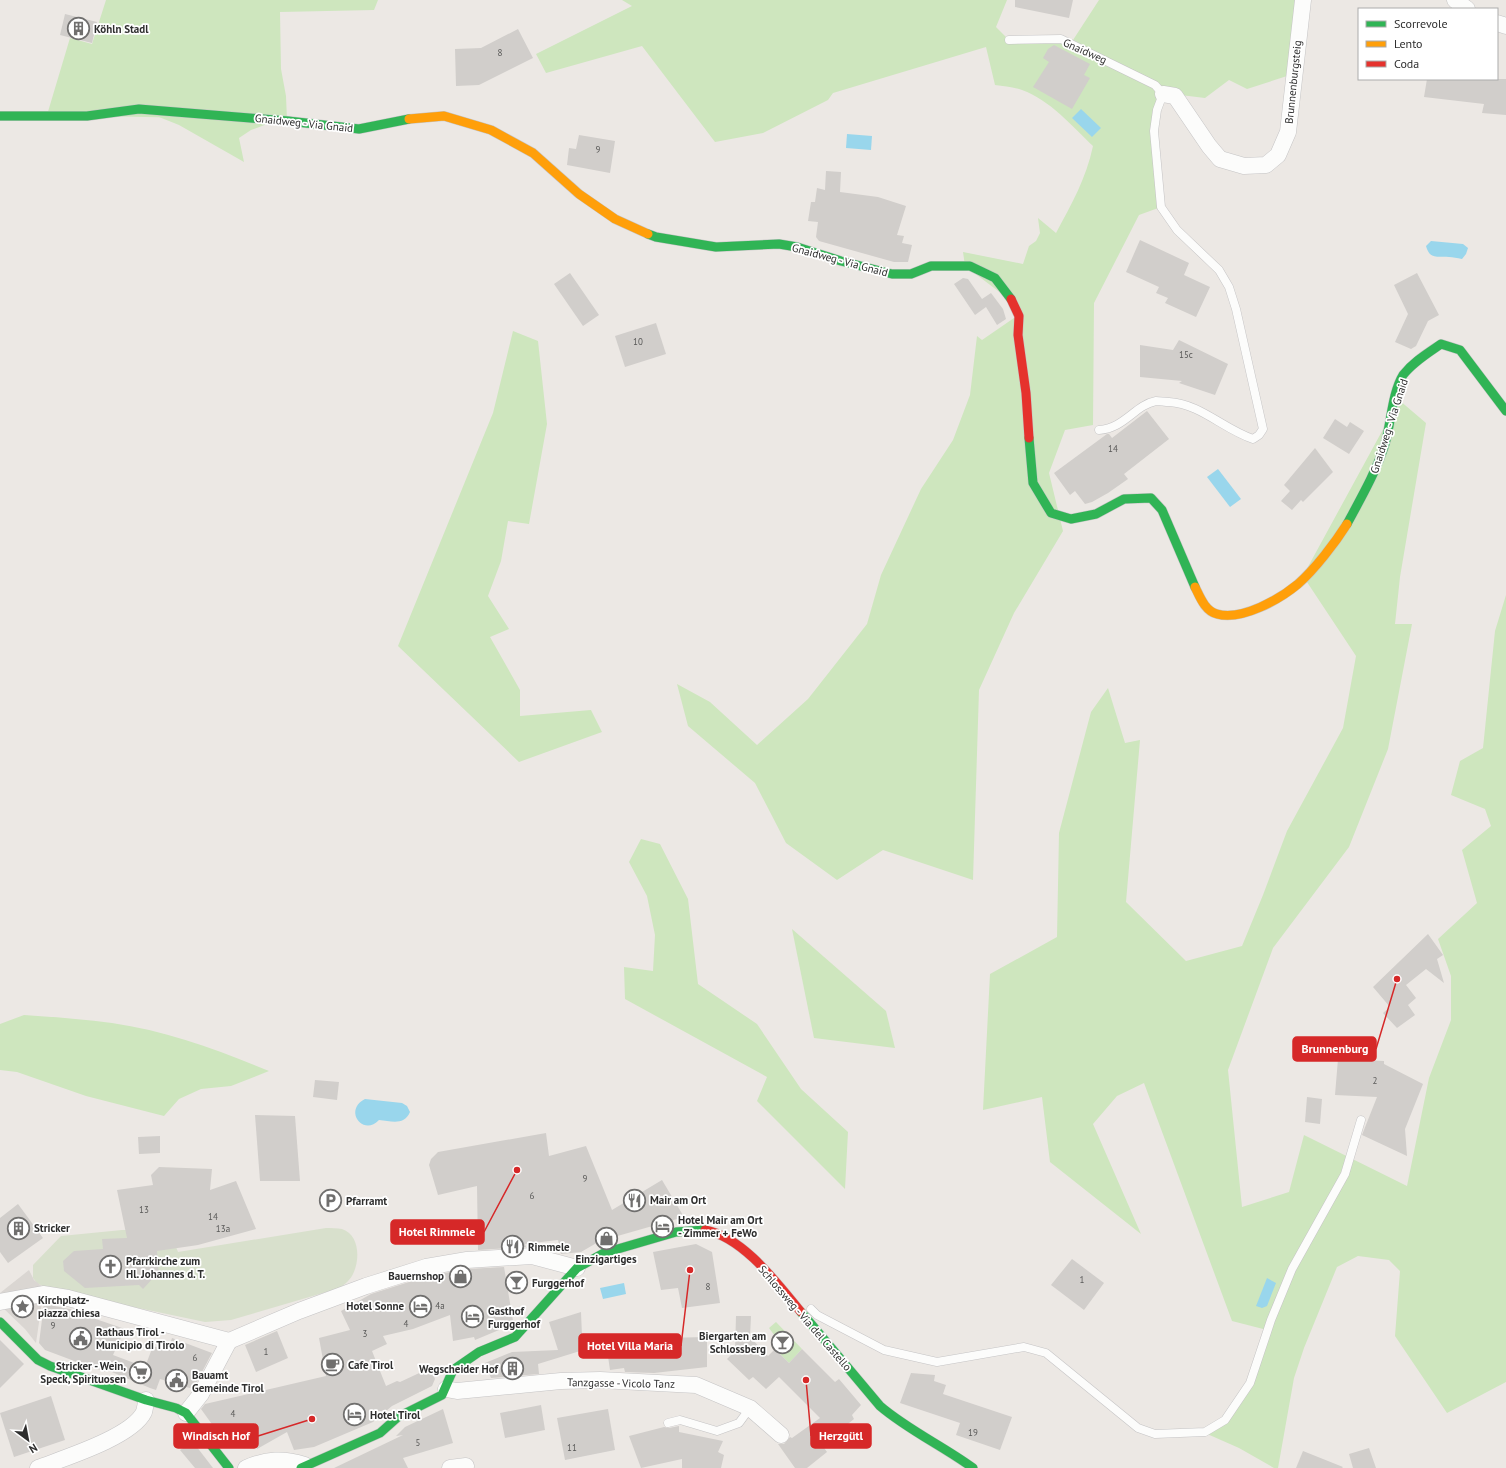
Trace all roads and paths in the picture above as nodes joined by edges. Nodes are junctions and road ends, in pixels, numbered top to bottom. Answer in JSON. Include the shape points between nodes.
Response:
{"nodes":[{"id":1,"x":1303,"y":0,"type":"edge"},
{"id":2,"x":1455,"y":0,"type":"edge"},
{"id":3,"x":1466,"y":8,"type":"edge"},
{"id":4,"x":1009,"y":40,"type":"dead end"},
{"id":5,"x":1159,"y":89,"type":"junction"},
{"id":6,"x":0,"y":116,"type":"edge"},
{"id":7,"x":1506,"y":411,"type":"edge"},
{"id":8,"x":1099,"y":430,"type":"dead end"},
{"id":9,"x":1361,"y":1120,"type":"dead end"},
{"id":10,"x":578,"y":1268,"type":"junction"},
{"id":11,"x":768,"y":1272,"type":"junction"},
{"id":12,"x":0,"y":1302,"type":"edge"},
{"id":13,"x":0,"y":1322,"type":"edge"},
{"id":14,"x":229,"y":1341,"type":"junction"},
{"id":15,"x":446,"y":1389,"type":"junction"},
{"id":16,"x":146,"y":1400,"type":"junction"},
{"id":17,"x":750,"y":1408,"type":"junction"},
{"id":18,"x":186,"y":1413,"type":"junction"},
{"id":19,"x":668,"y":1422,"type":"dead end"},
{"id":20,"x":781,"y":1435,"type":"dead end"},
{"id":21,"x":303,"y":1466,"type":"edge"},
{"id":22,"x":466,"y":1466,"type":"dead end"},
{"id":23,"x":38,"y":1468,"type":"edge"},
{"id":24,"x":229,"y":1468,"type":"edge"},
{"id":25,"x":246,"y":1468,"type":"edge"},
{"id":26,"x":450,"y":1468,"type":"edge"},
{"id":27,"x":973,"y":1468,"type":"edge"}],
"edges":[{"from":1,"to":5,"type":"street","name":"Brunnenburgsteig","via":[[1288,132],[1278,155],[1266,165],[1244,166],[1220,159],[1175,96]]},
{"from":2,"to":3,"type":"street"},
{"from":4,"to":5,"type":"lane","name":"Gnaidweg","via":[[1061,39]]},
{"from":5,"to":8,"type":"lane","via":[[1154,131],[1161,207],[1177,230],[1219,270],[1229,287],[1263,429],[1253,439],[1194,407],[1156,401],[1117,426]]},
{"from":6,"to":7,"type":"street","name":"Gnaidweg - Via Gnaid","via":[[87,116],[139,109],[359,129],[405,119],[444,116],[491,130],[534,153],[579,194],[615,219],[656,237],[716,247],[785,245],[892,274],[911,274],[931,266],[970,266],[995,278],[1014,303],[1019,316],[1018,335],[1026,393],[1033,483],[1051,513],[1071,519],[1096,514],[1124,499],[1151,498],[1162,510],[1202,603],[1217,614],[1259,609],[1298,584],[1311,571],[1346,526],[1367,488],[1385,443],[1393,404],[1403,376],[1418,359],[1441,344],[1460,350]]},
{"from":9,"to":11,"type":"lane","via":[[1345,1174],[1292,1269],[1271,1320],[1250,1383],[1225,1420],[1205,1432],[1155,1434],[1138,1428],[1046,1353],[1024,1348],[937,1362],[884,1350],[817,1315],[779,1278]]},
{"from":10,"to":11,"type":"street","name":"Schlossweg - Via del Castello","via":[[604,1253],[676,1232],[704,1230],[715,1232],[745,1251]]},
{"from":10,"to":14,"type":"street","via":[[532,1256],[467,1260],[426,1267],[366,1286]]},
{"from":10,"to":15,"type":"street","via":[[515,1337],[479,1352],[453,1370]]},
{"from":11,"to":27,"type":"street","name":"Schlossweg - Via del Castello","via":[[880,1406]]},
{"from":12,"to":14,"type":"street","via":[[43,1294],[68,1298]]},
{"from":13,"to":16,"type":"street","via":[[38,1360]]},
{"from":14,"to":18,"type":"street","via":[[201,1394]]},
{"from":15,"to":17,"type":"street","name":"Tanzgasse - Vicolo Tanz","via":[[457,1391],[561,1381],[696,1385]]},
{"from":15,"to":21,"type":"street","via":[[442,1396],[398,1417],[380,1432]]},
{"from":16,"to":18,"type":"street"},
{"from":16,"to":23,"type":"street","via":[[144,1412],[124,1432]]},
{"from":17,"to":19,"type":"lane","via":[[739,1423],[717,1431],[680,1420]]},
{"from":17,"to":20,"type":"street","name":"Tanzgasse - Vicolo Tanz"},
{"from":18,"to":24,"type":"street"},
{"from":21,"to":25,"type":"street","via":[[288,1460],[275,1460],[263,1461]]},
{"from":22,"to":26,"type":"street"}]}
